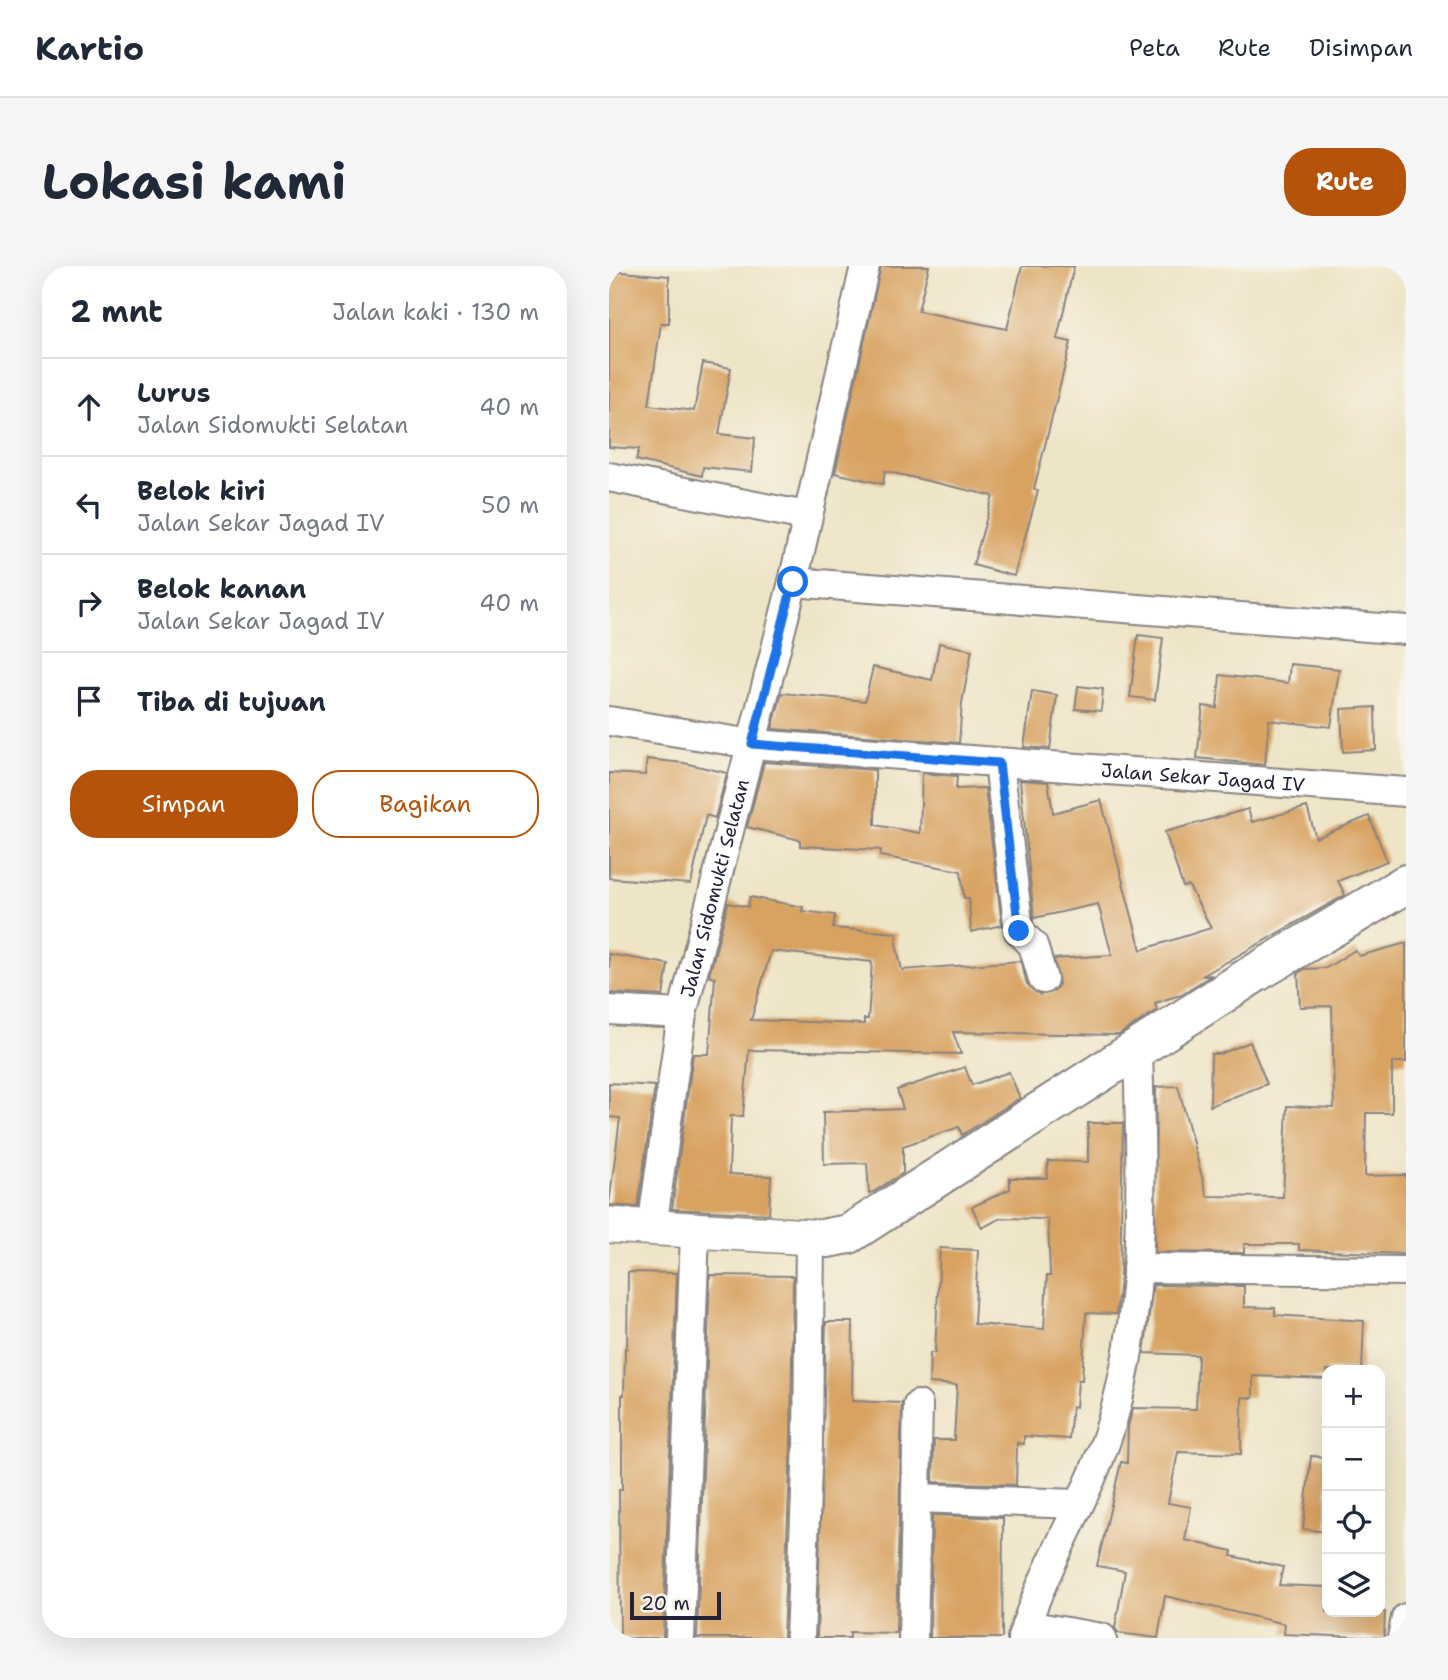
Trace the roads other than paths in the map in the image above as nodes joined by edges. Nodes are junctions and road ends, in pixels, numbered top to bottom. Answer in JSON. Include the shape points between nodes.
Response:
{"nodes":[{"id":1,"x":865,"y":266,"type":"edge"},
{"id":2,"x":609,"y":477,"type":"edge"},
{"id":3,"x":806,"y":516,"type":"junction"},
{"id":4,"x":793,"y":582,"type":"junction"},
{"id":5,"x":1406,"y":630,"type":"edge"},
{"id":6,"x":609,"y":721,"type":"edge"},
{"id":7,"x":752,"y":744,"type":"junction"},
{"id":8,"x":999,"y":763,"type":"junction"},
{"id":9,"x":1406,"y":792,"type":"edge"},
{"id":10,"x":1406,"y":884,"type":"edge"},
{"id":11,"x":1043,"y":979,"type":"dead end"},
{"id":12,"x":609,"y":1010,"type":"edge"},
{"id":13,"x":682,"y":1014,"type":"junction"},
{"id":14,"x":1138,"y":1048,"type":"junction"},
{"id":15,"x":609,"y":1225,"type":"edge"},
{"id":16,"x":652,"y":1228,"type":"junction"},
{"id":17,"x":695,"y":1238,"type":"junction"},
{"id":18,"x":818,"y":1238,"type":"junction"},
{"id":19,"x":1137,"y":1268,"type":"junction"},
{"id":20,"x":1406,"y":1271,"type":"edge"},
{"id":21,"x":918,"y":1405,"type":"dead end"},
{"id":22,"x":917,"y":1498,"type":"junction"},
{"id":23,"x":1078,"y":1504,"type":"junction"},
{"id":24,"x":1406,"y":1618,"type":"edge"},
{"id":25,"x":1024,"y":1631,"type":"edge"},
{"id":26,"x":680,"y":1638,"type":"edge"},
{"id":27,"x":800,"y":1638,"type":"edge"},
{"id":28,"x":913,"y":1638,"type":"edge"},
{"id":29,"x":1102,"y":1638,"type":"edge"},
{"id":30,"x":1402,"y":1638,"type":"edge"}],
"edges":[{"from":1,"to":3,"type":"street","name":"Jalan Sidomukti Selatan"},
{"from":2,"to":3,"type":"street"},
{"from":3,"to":4,"type":"street","name":"Jalan Sidomukti Selatan"},
{"from":4,"to":5,"type":"street"},
{"from":4,"to":7,"type":"street","name":"Jalan Sidomukti Selatan"},
{"from":6,"to":7,"type":"street","name":"Jalan Sekar Jagad IV"},
{"from":7,"to":8,"type":"street","name":"Jalan Sekar Jagad IV"},
{"from":7,"to":13,"type":"street","name":"Jalan Sidomukti Selatan"},
{"from":8,"to":9,"type":"street","name":"Jalan Sekar Jagad IV"},
{"from":8,"to":11,"type":"street","via":[[1019,931],[1033,945]]},
{"from":10,"to":14,"type":"main road"},
{"from":12,"to":13,"type":"street"},
{"from":13,"to":16,"type":"street","name":"Jalan Sidomukti Selatan"},
{"from":14,"to":18,"type":"main road","via":[[849,1234]]},
{"from":14,"to":19,"type":"street"},
{"from":15,"to":16,"type":"street"},
{"from":16,"to":17,"type":"street"},
{"from":17,"to":18,"type":"street"},
{"from":17,"to":26,"type":"street"},
{"from":18,"to":27,"type":"street"},
{"from":19,"to":20,"type":"street"},
{"from":19,"to":23,"type":"street","via":[[1113,1418]]},
{"from":21,"to":22,"type":"street"},
{"from":22,"to":23,"type":"street"},
{"from":22,"to":28,"type":"street"},
{"from":23,"to":25,"type":"street"},
{"from":24,"to":30,"type":"street"},
{"from":25,"to":29,"type":"street"}]}
